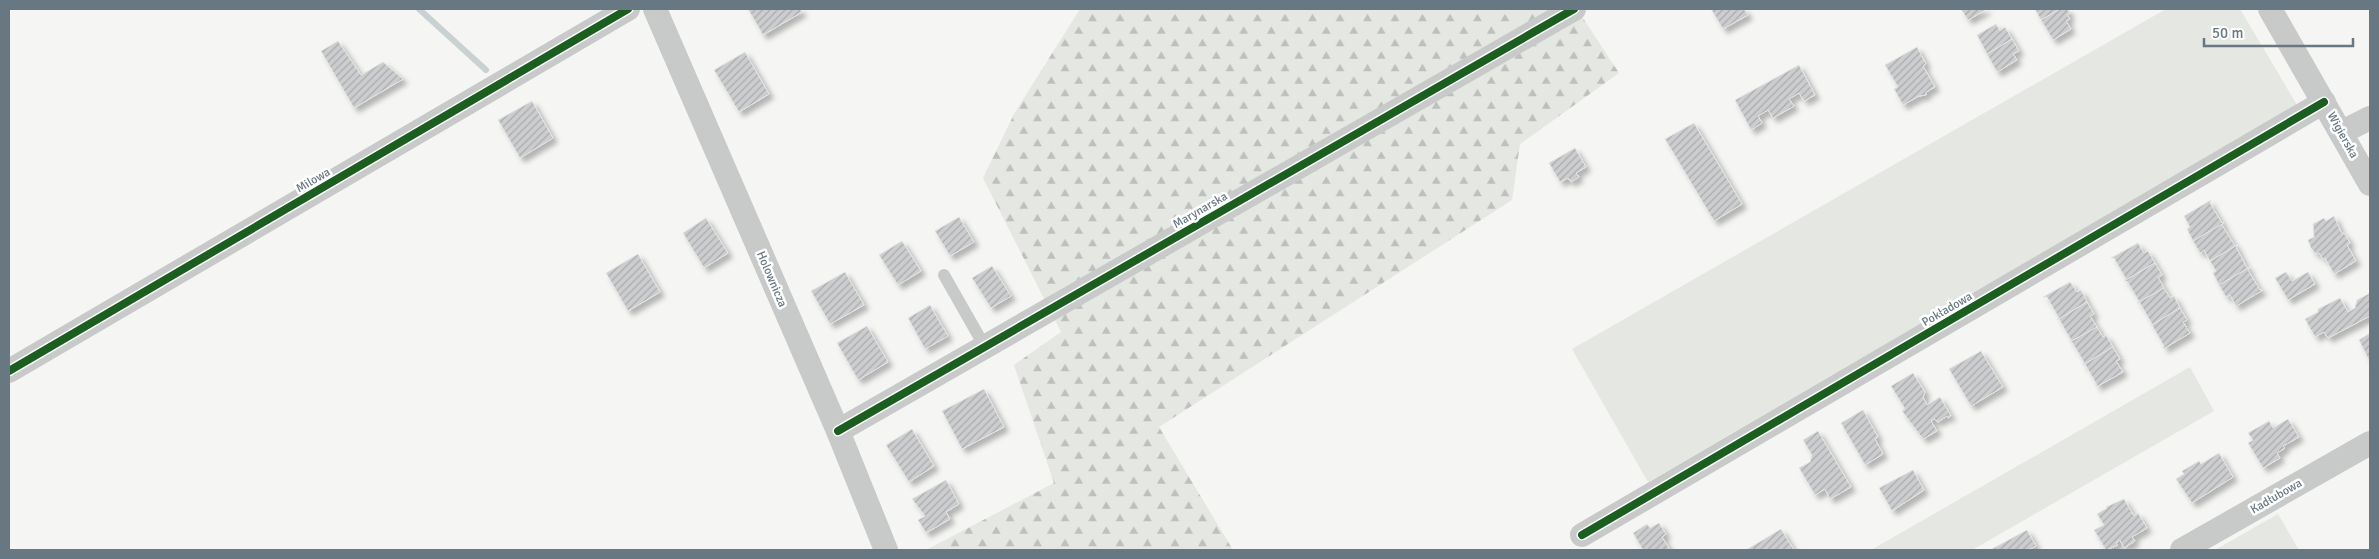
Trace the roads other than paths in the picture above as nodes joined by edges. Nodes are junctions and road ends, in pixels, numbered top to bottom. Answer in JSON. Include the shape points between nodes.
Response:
{"nodes":[{"id":1,"x":628,"y":9,"type":"edge"},
{"id":2,"x":655,"y":9,"type":"edge"},
{"id":3,"x":1574,"y":9,"type":"edge"},
{"id":4,"x":2270,"y":9,"type":"edge"},
{"id":5,"x":2324,"y":102,"type":"junction"},
{"id":6,"x":2370,"y":118,"type":"edge"},
{"id":7,"x":2342,"y":132,"type":"junction"},
{"id":8,"x":2370,"y":184,"type":"edge"},
{"id":9,"x":944,"y":275,"type":"dead end"},
{"id":10,"x":985,"y":347,"type":"junction"},
{"id":11,"x":9,"y":371,"type":"edge"},
{"id":12,"x":838,"y":431,"type":"junction"},
{"id":13,"x":2370,"y":443,"type":"edge"},
{"id":14,"x":1582,"y":535,"type":"dead end"},
{"id":15,"x":886,"y":550,"type":"edge"},
{"id":16,"x":2182,"y":550,"type":"edge"}],
"edges":[{"from":1,"to":11,"type":"street","name":"Milowa"},
{"from":2,"to":12,"type":"street","name":"Holownicza"},
{"from":3,"to":10,"type":"street","name":"Marynarska"},
{"from":4,"to":5,"type":"street","name":"Wigierska"},
{"from":5,"to":7,"type":"street","name":"Wigierska"},
{"from":5,"to":14,"type":"street","name":"Pokładowa"},
{"from":6,"to":7,"type":"street"},
{"from":7,"to":8,"type":"street","name":"Wigierska"},
{"from":9,"to":10,"type":"lane"},
{"from":10,"to":12,"type":"street","name":"Marynarska"},
{"from":12,"to":15,"type":"street","name":"Holownicza"},
{"from":13,"to":16,"type":"street","name":"Kadłubowa"}]}
